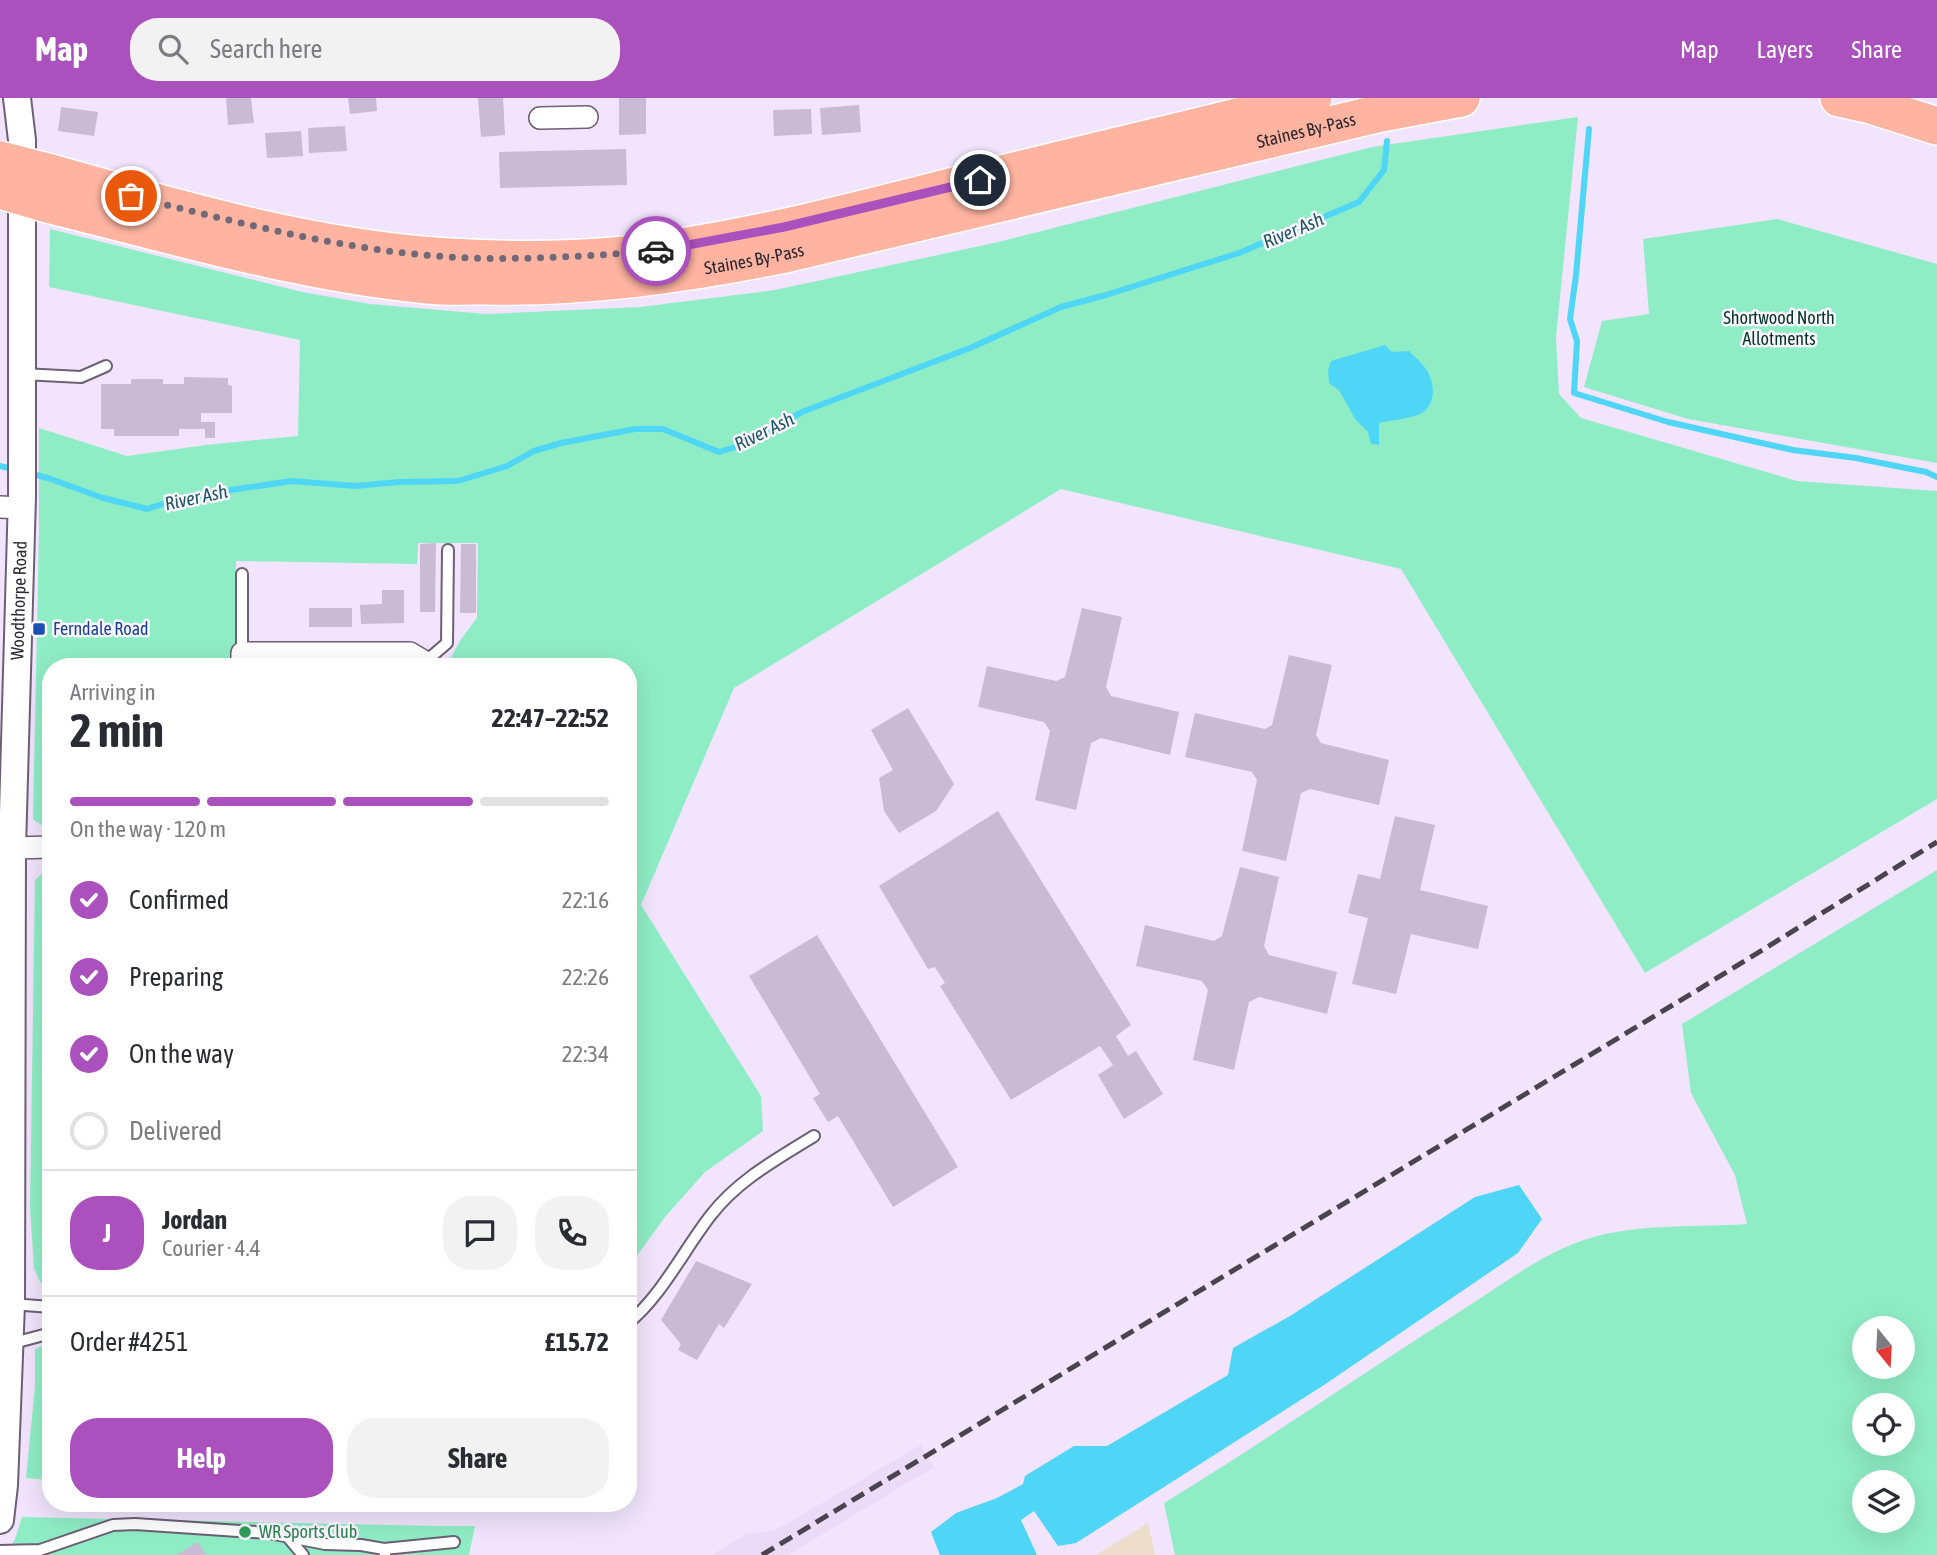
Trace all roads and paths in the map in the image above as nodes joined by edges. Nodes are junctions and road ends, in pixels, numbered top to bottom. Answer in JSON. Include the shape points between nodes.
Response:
{"nodes":[{"id":1,"x":17,"y":98,"type":"edge"},
{"id":2,"x":1313,"y":98,"type":"edge"},
{"id":3,"x":1461,"y":98,"type":"edge"},
{"id":4,"x":1839,"y":98,"type":"edge"},
{"id":5,"x":562,"y":108,"type":"edge"},
{"id":6,"x":587,"y":117,"type":"dead end"},
{"id":7,"x":540,"y":118,"type":"dead end"},
{"id":8,"x":1937,"y":126,"type":"edge"},
{"id":9,"x":0,"y":160,"type":"edge"},
{"id":10,"x":48,"y":188,"type":"junction"},
{"id":11,"x":0,"y":190,"type":"edge"},
{"id":12,"x":106,"y":366,"type":"dead end"},
{"id":13,"x":22,"y":374,"type":"junction"},
{"id":14,"x":16,"y":490,"type":"edge"},
{"id":15,"x":448,"y":550,"type":"dead end"},
{"id":16,"x":242,"y":574,"type":"dead end"},
{"id":17,"x":242,"y":658,"type":"edge"},
{"id":18,"x":290,"y":658,"type":"edge"},
{"id":19,"x":416,"y":658,"type":"edge"},
{"id":20,"x":432,"y":658,"type":"edge"},
{"id":21,"x":42,"y":847,"type":"edge"},
{"id":22,"x":12,"y":848,"type":"junction"},
{"id":23,"x":814,"y":1136,"type":"dead end"},
{"id":24,"x":11,"y":1304,"type":"junction"},
{"id":25,"x":42,"y":1306,"type":"edge"},
{"id":26,"x":637,"y":1314,"type":"edge"},
{"id":27,"x":42,"y":1335,"type":"edge"},
{"id":28,"x":9,"y":1344,"type":"junction"},
{"id":29,"x":1,"y":1508,"type":"edge"},
{"id":30,"x":287,"y":1536,"type":"junction"},
{"id":31,"x":454,"y":1542,"type":"dead end"},
{"id":32,"x":0,"y":1551,"type":"edge"},
{"id":33,"x":385,"y":1552,"type":"edge"},
{"id":34,"x":303,"y":1555,"type":"edge"}],
"edges":[{"from":1,"to":13,"type":"street","name":"Woodthorpe Road","via":[[22,140]]},
{"from":2,"to":10,"type":"highway","name":"Staines By-Pass","via":[[784,227],[660,251],[583,257],[448,257],[339,244]]},
{"from":3,"to":10,"type":"highway","name":"Staines By-Pass","via":[[785,254],[599,283],[429,285],[320,271]]},
{"from":4,"to":8,"type":"highway"},
{"from":5,"to":6,"type":"street"},
{"from":5,"to":7,"type":"street"},
{"from":9,"to":10,"type":"highway","name":"Staines By-Pass","bridge":true},
{"from":10,"to":11,"type":"highway","name":"Staines By-Pass","bridge":true},
{"from":12,"to":13,"type":"lane","via":[[81,377]]},
{"from":13,"to":14,"type":"street","name":"Woodthorpe Road"},
{"from":14,"to":22,"type":"street","name":"Woodthorpe Road"},
{"from":15,"to":20,"type":"lane","via":[[447,643]]},
{"from":16,"to":17,"type":"lane"},
{"from":18,"to":19,"type":"street","via":[[410,653]]},
{"from":21,"to":22,"type":"street"},
{"from":22,"to":24,"type":"street","name":"Woodthorpe Road"},
{"from":23,"to":26,"type":"lane","via":[[732,1192]]},
{"from":24,"to":25,"type":"lane"},
{"from":24,"to":28,"type":"street","name":"Woodthorpe Road"},
{"from":27,"to":28,"type":"lane"},
{"from":28,"to":29,"type":"street","name":"Woodthorpe Road"},
{"from":30,"to":32,"type":"lane","via":[[113,1525],[40,1550]]},
{"from":30,"to":33,"type":"lane"},
{"from":30,"to":34,"type":"lane"},
{"from":31,"to":33,"type":"lane"}]}
